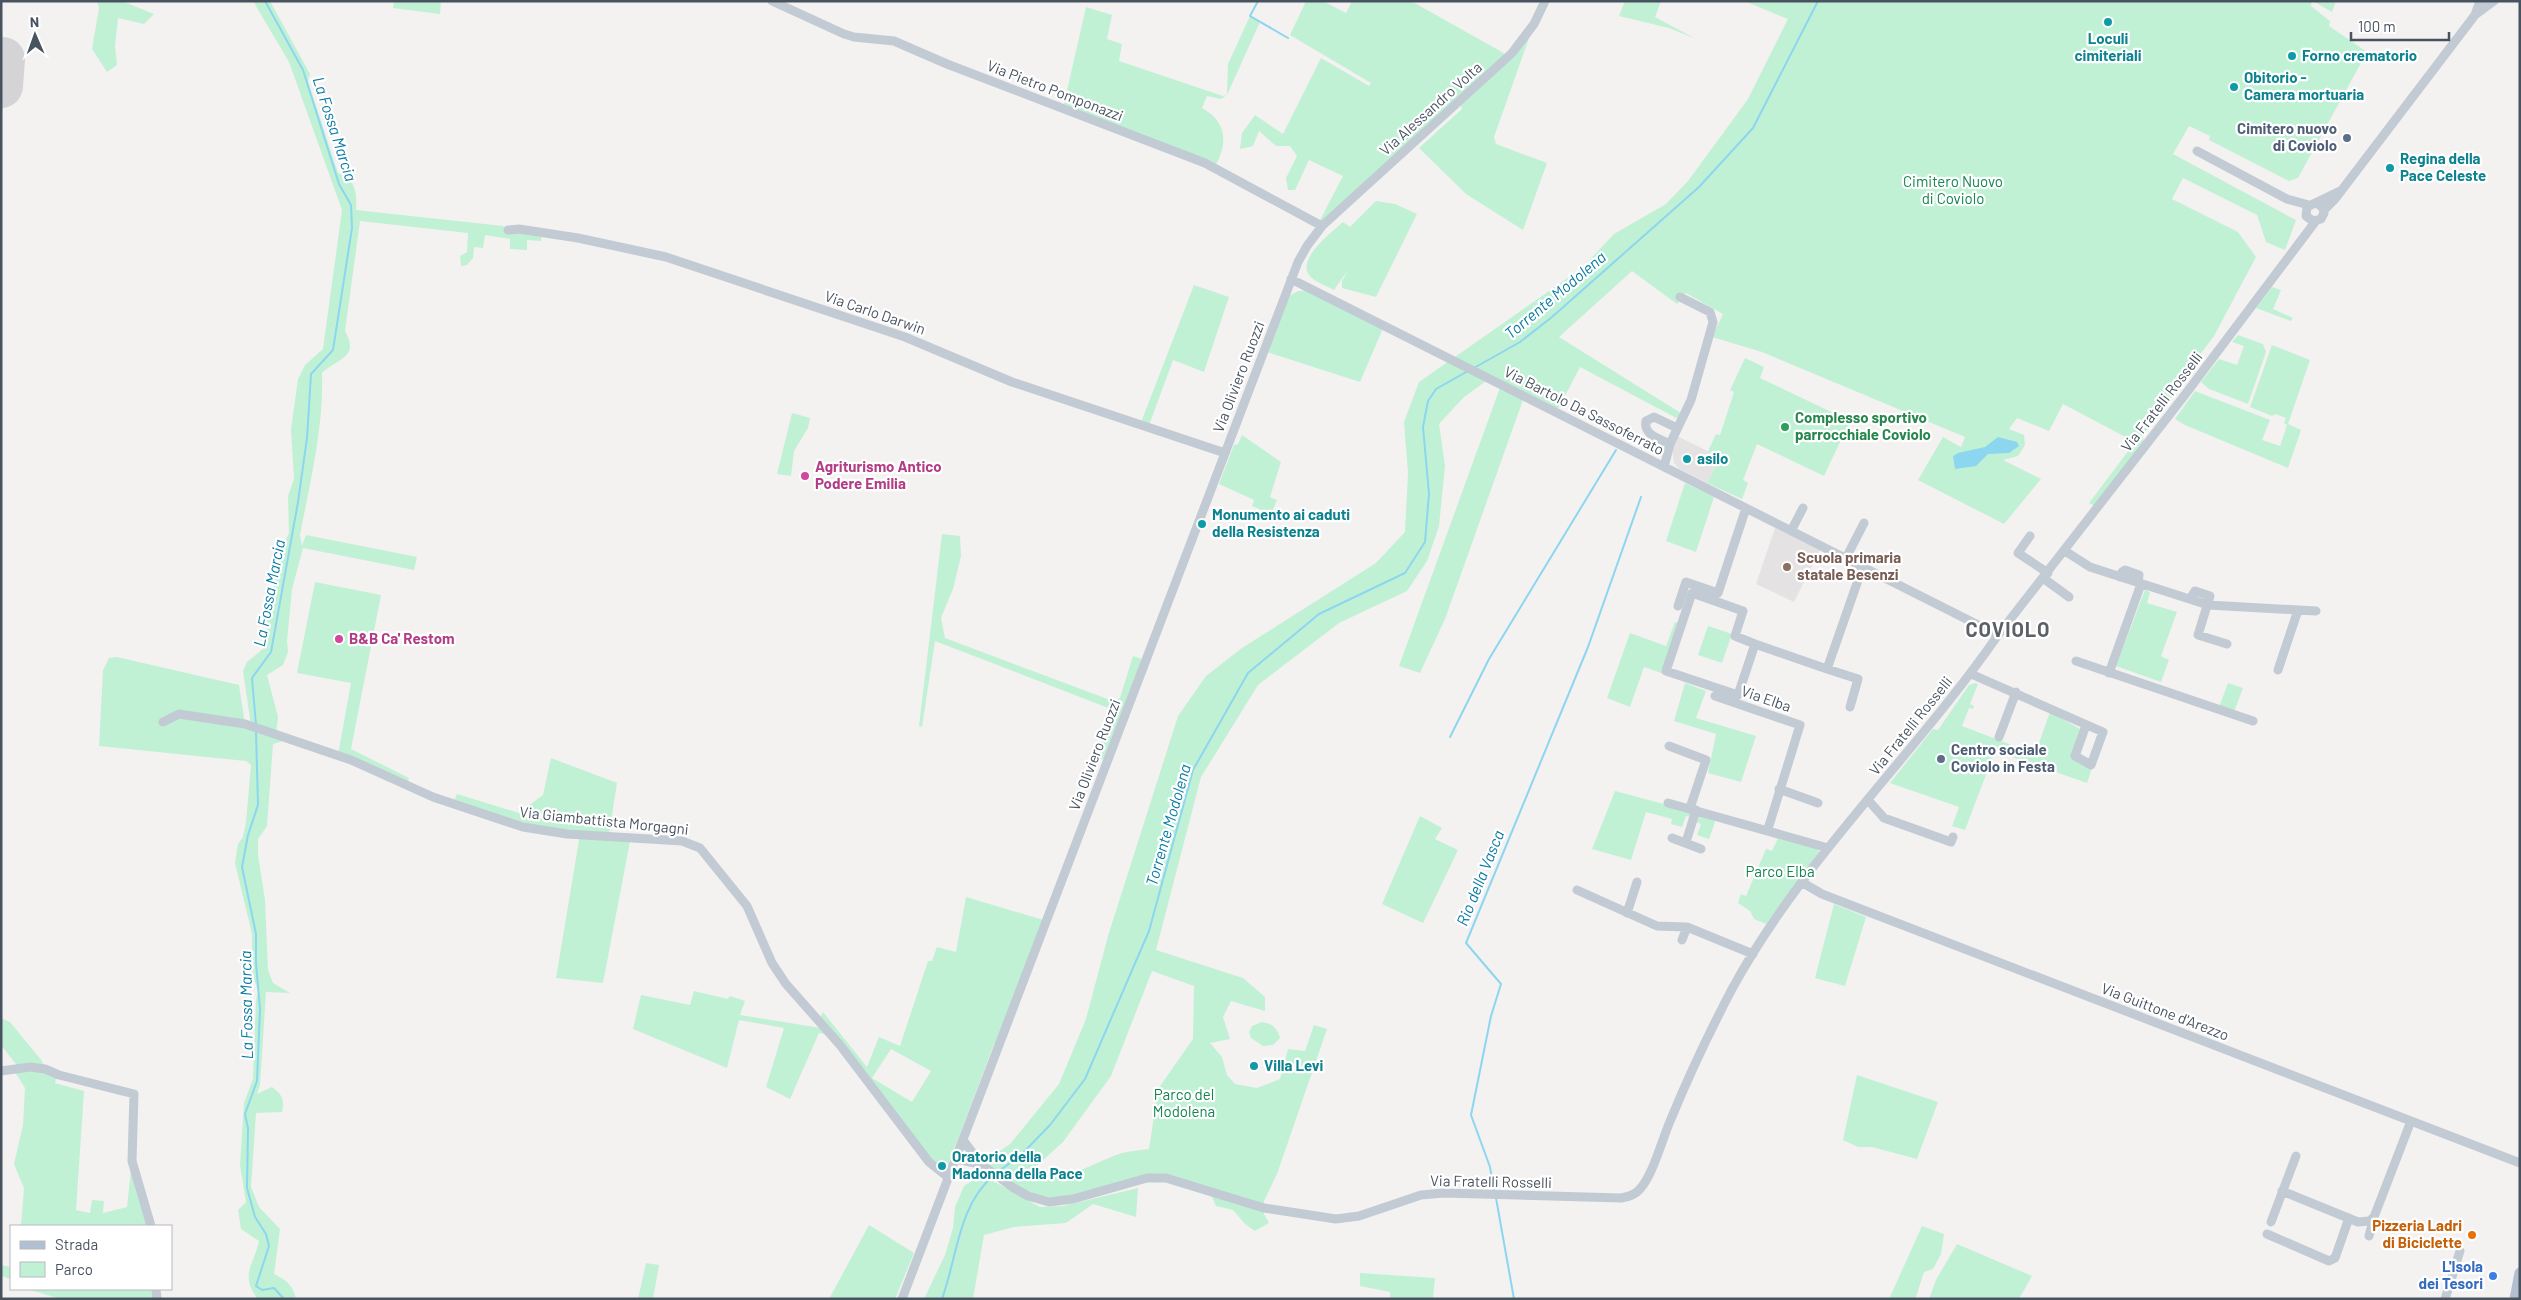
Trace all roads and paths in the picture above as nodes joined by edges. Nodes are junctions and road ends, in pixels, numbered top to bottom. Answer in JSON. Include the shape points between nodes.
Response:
{"nodes":[{"id":1,"x":772,"y":1,"type":"edge"},
{"id":2,"x":1545,"y":1,"type":"edge"},
{"id":3,"x":2480,"y":1,"type":"edge"},
{"id":4,"x":2494,"y":1,"type":"edge"},
{"id":5,"x":2475,"y":15,"type":"junction"},
{"id":6,"x":2197,"y":151,"type":"dead end"},
{"id":7,"x":2288,"y":199,"type":"junction"},
{"id":8,"x":2316,"y":206,"type":"junction"},
{"id":9,"x":2310,"y":218,"type":"junction"},
{"id":10,"x":1322,"y":226,"type":"junction"},
{"id":11,"x":508,"y":230,"type":"dead end"},
{"id":12,"x":1291,"y":279,"type":"junction"},
{"id":13,"x":1680,"y":296,"type":"dead end"},
{"id":14,"x":1677,"y":428,"type":"junction"},
{"id":15,"x":1670,"y":444,"type":"junction"},
{"id":16,"x":1224,"y":453,"type":"junction"},
{"id":17,"x":1664,"y":467,"type":"junction"},
{"id":18,"x":1746,"y":508,"type":"junction"},
{"id":19,"x":1803,"y":508,"type":"dead end"},
{"id":20,"x":1864,"y":523,"type":"dead end"},
{"id":21,"x":1791,"y":531,"type":"junction"},
{"id":22,"x":2030,"y":536,"type":"dead end"},
{"id":23,"x":2065,"y":551,"type":"junction"},
{"id":24,"x":1846,"y":558,"type":"junction"},
{"id":25,"x":1863,"y":566,"type":"junction"},
{"id":26,"x":2045,"y":576,"type":"junction"},
{"id":27,"x":2139,"y":583,"type":"junction"},
{"id":28,"x":2069,"y":597,"type":"dead end"},
{"id":29,"x":2208,"y":605,"type":"junction"},
{"id":30,"x":1678,"y":606,"type":"dead end"},
{"id":31,"x":2298,"y":610,"type":"junction"},
{"id":32,"x":2316,"y":611,"type":"dead end"},
{"id":33,"x":1998,"y":635,"type":"junction"},
{"id":34,"x":1755,"y":644,"type":"junction"},
{"id":35,"x":2227,"y":644,"type":"dead end"},
{"id":36,"x":2076,"y":661,"type":"dead end"},
{"id":37,"x":1827,"y":669,"type":"junction"},
{"id":38,"x":2278,"y":670,"type":"dead end"},
{"id":39,"x":2109,"y":673,"type":"junction"},
{"id":40,"x":1971,"y":674,"type":"junction"},
{"id":41,"x":2016,"y":692,"type":"junction"},
{"id":42,"x":1715,"y":696,"type":"dead end"},
{"id":43,"x":1850,"y":707,"type":"dead end"},
{"id":44,"x":2253,"y":721,"type":"dead end"},
{"id":45,"x":163,"y":722,"type":"dead end"},
{"id":46,"x":2086,"y":725,"type":"dead end"},
{"id":47,"x":1999,"y":737,"type":"dead end"},
{"id":48,"x":1669,"y":746,"type":"dead end"},
{"id":49,"x":1779,"y":789,"type":"junction"},
{"id":50,"x":1868,"y":800,"type":"junction"},
{"id":51,"x":1668,"y":803,"type":"dead end"},
{"id":52,"x":1818,"y":803,"type":"dead end"},
{"id":53,"x":1693,"y":809,"type":"junction"},
{"id":54,"x":1768,"y":829,"type":"junction"},
{"id":55,"x":1953,"y":837,"type":"dead end"},
{"id":56,"x":1672,"y":838,"type":"dead end"},
{"id":57,"x":1686,"y":842,"type":"junction"},
{"id":58,"x":1828,"y":848,"type":"junction"},
{"id":59,"x":1701,"y":849,"type":"dead end"},
{"id":60,"x":1637,"y":882,"type":"dead end"},
{"id":61,"x":1803,"y":884,"type":"junction"},
{"id":62,"x":1577,"y":890,"type":"dead end"},
{"id":63,"x":1627,"y":912,"type":"junction"},
{"id":64,"x":1687,"y":927,"type":"junction"},
{"id":65,"x":1682,"y":940,"type":"dead end"},
{"id":66,"x":1753,"y":954,"type":"junction"},
{"id":67,"x":1,"y":1071,"type":"edge"},
{"id":68,"x":2411,"y":1121,"type":"junction"},
{"id":69,"x":963,"y":1140,"type":"junction"},
{"id":70,"x":2296,"y":1156,"type":"dead end"},
{"id":71,"x":956,"y":1159,"type":"junction"},
{"id":72,"x":2520,"y":1163,"type":"edge"},
{"id":73,"x":980,"y":1164,"type":"junction"},
{"id":74,"x":949,"y":1178,"type":"junction"},
{"id":75,"x":2282,"y":1191,"type":"junction"},
{"id":76,"x":2374,"y":1217,"type":"junction"},
{"id":77,"x":2349,"y":1218,"type":"junction"},
{"id":78,"x":2271,"y":1222,"type":"dead end"},
{"id":79,"x":151,"y":1225,"type":"edge"},
{"id":80,"x":2267,"y":1234,"type":"dead end"},
{"id":81,"x":2368,"y":1236,"type":"dead end"},
{"id":82,"x":2460,"y":1251,"type":"dead end"},
{"id":83,"x":2520,"y":1273,"type":"edge"},
{"id":84,"x":902,"y":1299,"type":"edge"},
{"id":85,"x":2445,"y":1299,"type":"edge"},
{"id":86,"x":2515,"y":1299,"type":"edge"}],
"edges":[{"from":1,"to":10,"type":"street","name":"Via Pietro Pomponazzi","via":[[844,34],[894,41],[1205,163]]},
{"from":2,"to":10,"type":"street","name":"Via Alessandro Volta","via":[[1522,41],[1496,69]]},
{"from":3,"to":5,"type":"street"},
{"from":4,"to":5,"type":"street"},
{"from":5,"to":8,"type":"street","via":[[2340,191]]},
{"from":6,"to":7,"type":"street"},
{"from":7,"to":8,"type":"street"},
{"from":7,"to":9,"type":"street"},
{"from":8,"to":9,"type":"street"},
{"from":8,"to":9,"type":"street","via":[[2323,216]]},
{"from":9,"to":23,"type":"street","name":"Via Fratelli Rosselli","via":[[2297,246]]},
{"from":10,"to":12,"type":"street","name":"Via Oliviero Ruozzi","via":[[1307,246]]},
{"from":11,"to":16,"type":"street","name":"Via Carlo Darwin","via":[[578,238],[666,257],[905,337],[1012,382]]},
{"from":12,"to":16,"type":"street","name":"Via Oliviero Ruozzi"},
{"from":12,"to":17,"type":"street","name":"Via Bartolo Da Sassoferrato"},
{"from":13,"to":14,"type":"street","via":[[1705,308],[1713,319],[1691,400]]},
{"from":14,"to":15,"type":"street"},
{"from":14,"to":15,"type":"street","via":[[1657,417],[1646,421],[1645,428],[1649,433]]},
{"from":15,"to":17,"type":"street"},
{"from":16,"to":69,"type":"street","name":"Via Oliviero Ruozzi"},
{"from":17,"to":18,"type":"street","name":"Via Bartolo Da Sassoferrato"},
{"from":18,"to":21,"type":"street","name":"Via Bartolo Da Sassoferrato"},
{"from":18,"to":30,"type":"street","via":[[1718,593],[1686,582]]},
{"from":19,"to":21,"type":"street"},
{"from":20,"to":24,"type":"street"},
{"from":21,"to":24,"type":"street","name":"Via Bartolo Da Sassoferrato"},
{"from":22,"to":26,"type":"street","via":[[2018,553]]},
{"from":23,"to":26,"type":"street","name":"Via Fratelli Rosselli"},
{"from":23,"to":27,"type":"street","via":[[2090,567]]},
{"from":24,"to":25,"type":"street","name":"Via Bartolo Da Sassoferrato"},
{"from":25,"to":33,"type":"street","name":"Via Bartolo Da Sassoferrato"},
{"from":25,"to":37,"type":"street"},
{"from":26,"to":28,"type":"street"},
{"from":26,"to":33,"type":"street","name":"Via Fratelli Rosselli"},
{"from":27,"to":29,"type":"street"},
{"from":27,"to":39,"type":"street"},
{"from":29,"to":31,"type":"street"},
{"from":29,"to":35,"type":"street","via":[[2198,635]]},
{"from":31,"to":32,"type":"street"},
{"from":31,"to":38,"type":"street"},
{"from":33,"to":40,"type":"street","name":"Via Fratelli Rosselli"},
{"from":34,"to":34,"type":"street","via":[[1735,636],[1743,611],[1692,593],[1666,671],[1738,695]]},
{"from":34,"to":37,"type":"street"},
{"from":36,"to":39,"type":"street"},
{"from":37,"to":43,"type":"street","via":[[1858,679]]},
{"from":39,"to":44,"type":"street"},
{"from":40,"to":41,"type":"street"},
{"from":40,"to":50,"type":"street","name":"Via Fratelli Rosselli"},
{"from":41,"to":46,"type":"street"},
{"from":41,"to":47,"type":"street"},
{"from":42,"to":49,"type":"street","name":"Via Elba","via":[[1800,725]]},
{"from":45,"to":74,"type":"street","name":"Via Giambattista Morgagni","via":[[179,714],[245,724],[338,755],[433,797],[523,827],[566,834],[682,841],[700,848],[747,906],[772,964],[786,984],[840,1045],[929,1162]]},
{"from":48,"to":53,"type":"street","via":[[1706,760]]},
{"from":49,"to":52,"type":"street"},
{"from":49,"to":54,"type":"street","name":"Via Elba"},
{"from":50,"to":55,"type":"street","via":[[1884,818],[1951,842]]},
{"from":50,"to":58,"type":"street","name":"Via Fratelli Rosselli"},
{"from":51,"to":53,"type":"street"},
{"from":53,"to":54,"type":"street"},
{"from":53,"to":57,"type":"street"},
{"from":54,"to":58,"type":"street"},
{"from":56,"to":57,"type":"street"},
{"from":57,"to":59,"type":"street"},
{"from":58,"to":61,"type":"street","name":"Via Fratelli Rosselli"},
{"from":60,"to":63,"type":"street"},
{"from":61,"to":66,"type":"street","name":"Via Fratelli Rosselli"},
{"from":61,"to":68,"type":"street","name":"Via Guittone d'Arezzo","via":[[1819,893]]},
{"from":62,"to":63,"type":"street"},
{"from":63,"to":64,"type":"street","via":[[1657,926]]},
{"from":64,"to":65,"type":"street"},
{"from":64,"to":66,"type":"street"},
{"from":66,"to":73,"type":"street","name":"Via Fratelli Rosselli","via":[[1712,1028],[1640,1189],[1628,1197],[1421,1195],[1359,1216],[1336,1219],[1264,1208],[1166,1178],[1147,1178],[1073,1199],[1049,1202],[1012,1188]]},
{"from":67,"to":79,"type":"street","via":[[30,1067],[45,1069],[59,1076],[134,1094],[132,1161]]},
{"from":68,"to":72,"type":"street","name":"Via Guittone d'Arezzo"},
{"from":68,"to":76,"type":"street"},
{"from":69,"to":71,"type":"street","name":"Via Oliviero Ruozzi"},
{"from":69,"to":73,"type":"street","name":"Via Fratelli Rosselli"},
{"from":70,"to":75,"type":"street"},
{"from":71,"to":73,"type":"street","name":"Via Fratelli Rosselli"},
{"from":71,"to":74,"type":"street","name":"Via Oliviero Ruozzi"},
{"from":74,"to":84,"type":"street","name":"Via Oliviero Ruozzi"},
{"from":75,"to":77,"type":"street"},
{"from":75,"to":78,"type":"street"},
{"from":76,"to":77,"type":"street","via":[[2358,1222]]},
{"from":76,"to":81,"type":"street"},
{"from":77,"to":80,"type":"street","via":[[2335,1258],[2329,1261]]},
{"from":82,"to":85,"type":"street"},
{"from":83,"to":86,"type":"main road"}]}
